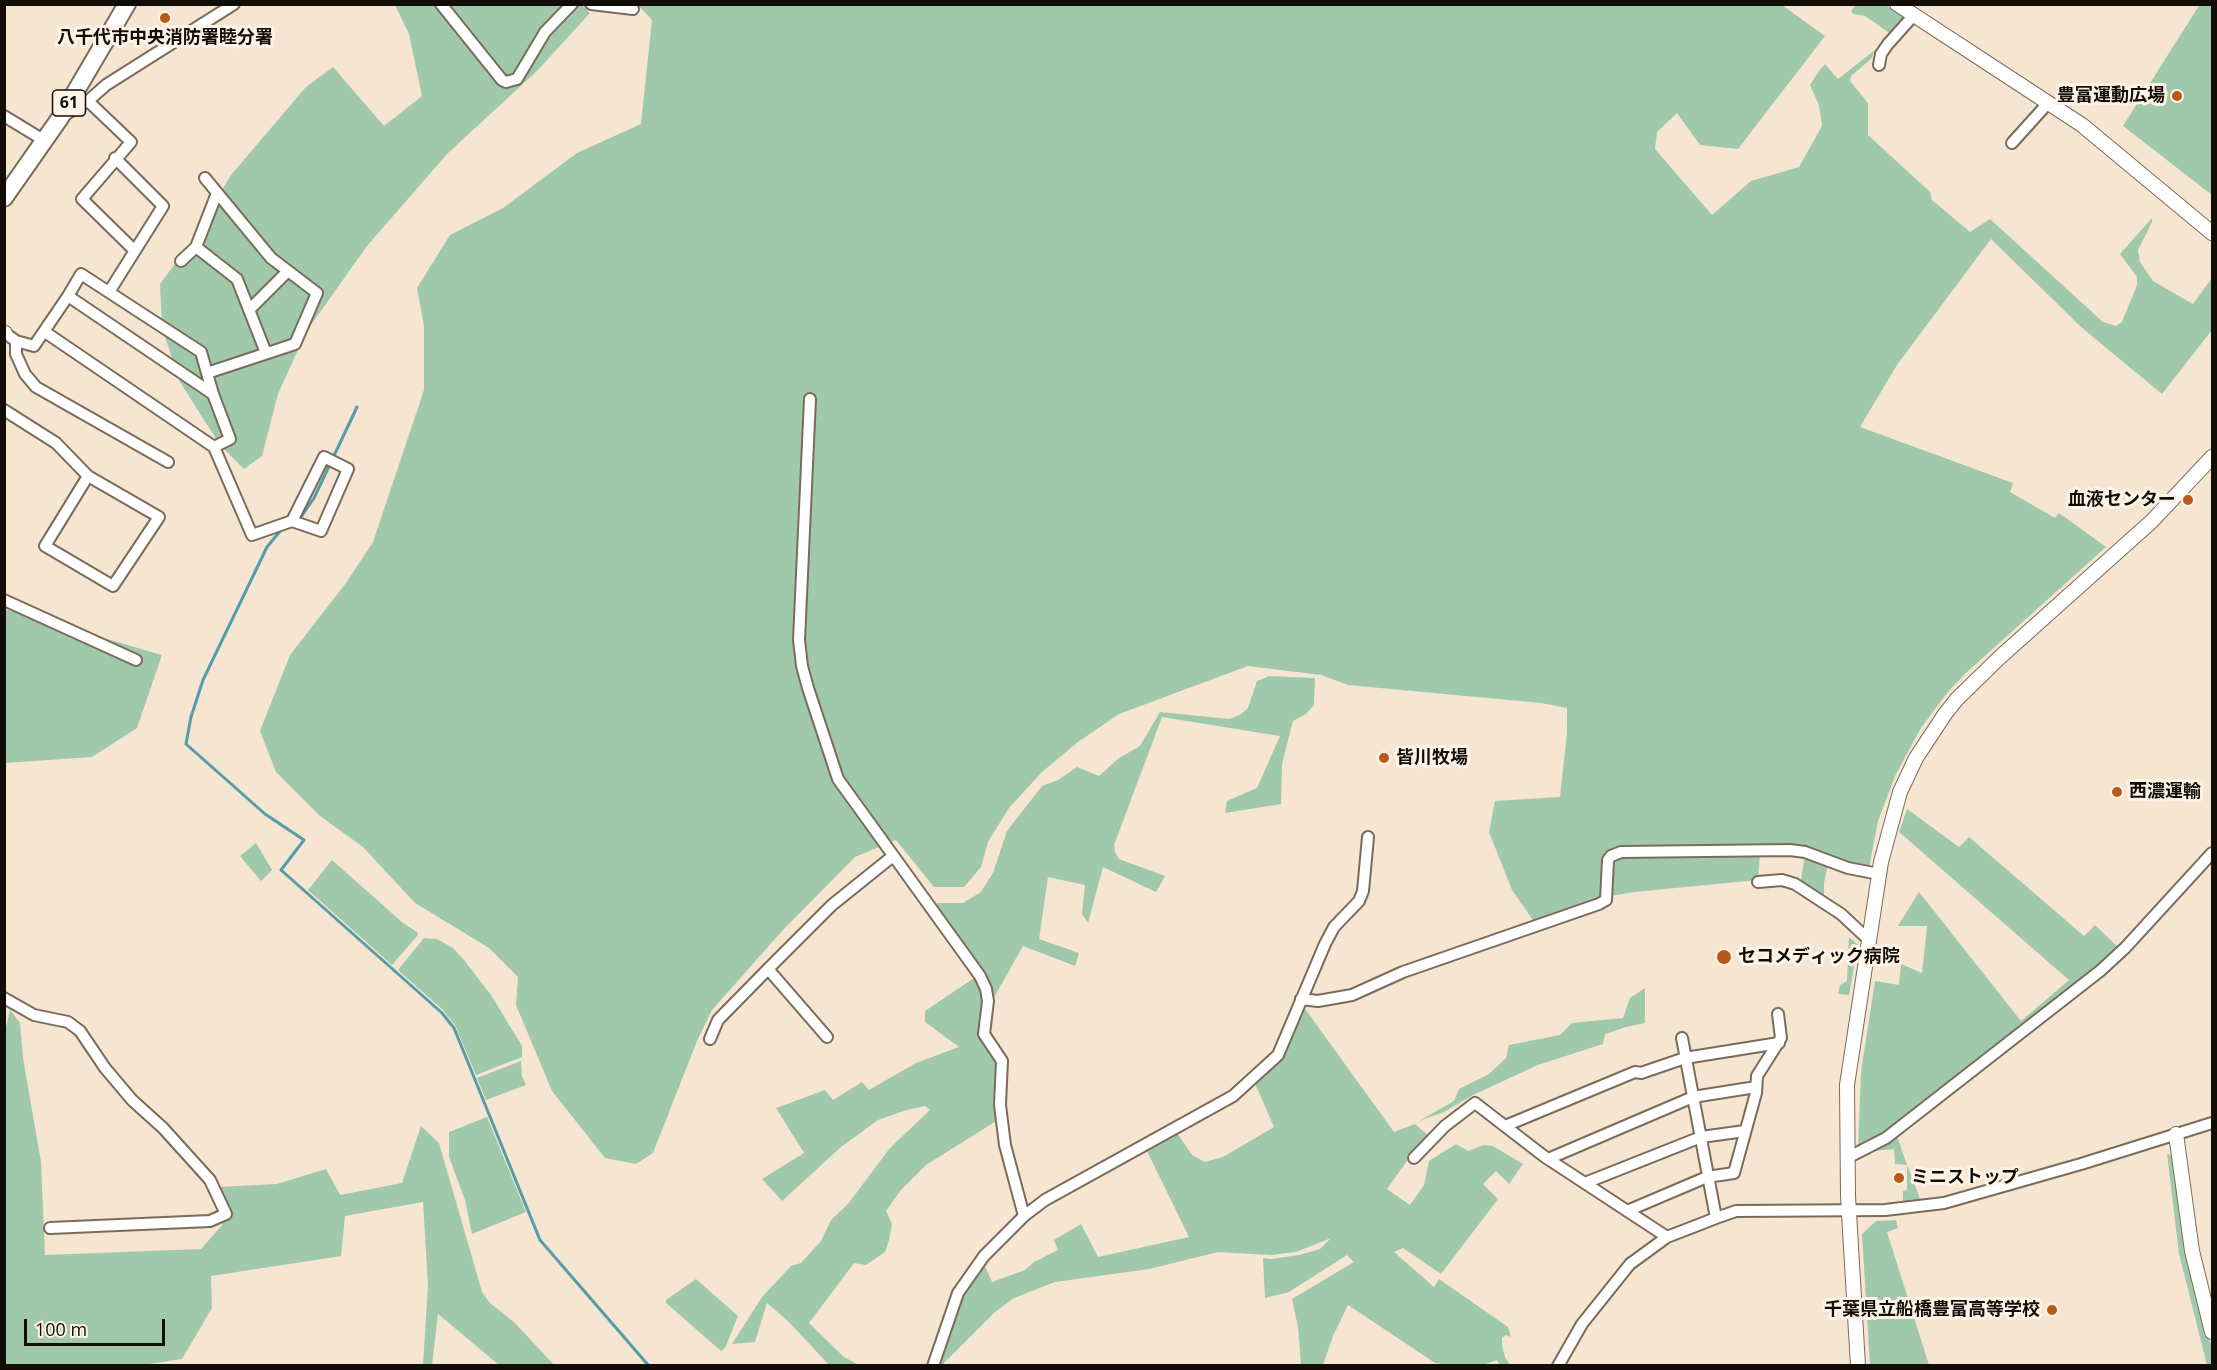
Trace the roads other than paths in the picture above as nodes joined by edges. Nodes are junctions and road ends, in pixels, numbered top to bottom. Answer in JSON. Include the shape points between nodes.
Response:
{"nodes":[{"id":1,"x":234,"y":4,"type":"edge"},
{"id":2,"x":441,"y":4,"type":"edge"},
{"id":3,"x":572,"y":4,"type":"edge"},
{"id":4,"x":591,"y":4,"type":"edge"},
{"id":5,"x":1897,"y":4,"type":"edge"},
{"id":6,"x":122,"y":6,"type":"edge"},
{"id":7,"x":633,"y":9,"type":"dead end"},
{"id":8,"x":1914,"y":15,"type":"junction"},
{"id":9,"x":1879,"y":65,"type":"dead end"},
{"id":10,"x":88,"y":101,"type":"junction"},
{"id":11,"x":2049,"y":102,"type":"junction"},
{"id":12,"x":4,"y":116,"type":"edge"},
{"id":13,"x":60,"y":118,"type":"junction"},
{"id":14,"x":45,"y":141,"type":"junction"},
{"id":15,"x":2012,"y":143,"type":"dead end"},
{"id":16,"x":115,"y":158,"type":"junction"},
{"id":17,"x":205,"y":178,"type":"dead end"},
{"id":18,"x":217,"y":193,"type":"junction"},
{"id":19,"x":4,"y":198,"type":"edge"},
{"id":20,"x":2212,"y":233,"type":"edge"},
{"id":21,"x":196,"y":247,"type":"junction"},
{"id":22,"x":134,"y":250,"type":"junction"},
{"id":23,"x":181,"y":261,"type":"dead end"},
{"id":24,"x":288,"y":271,"type":"junction"},
{"id":25,"x":109,"y":292,"type":"junction"},
{"id":26,"x":68,"y":296,"type":"junction"},
{"id":27,"x":249,"y":310,"type":"junction"},
{"id":28,"x":45,"y":332,"type":"junction"},
{"id":29,"x":8,"y":336,"type":"edge"},
{"id":30,"x":266,"y":353,"type":"junction"},
{"id":31,"x":207,"y":373,"type":"junction"},
{"id":32,"x":213,"y":394,"type":"junction"},
{"id":33,"x":810,"y":399,"type":"dead end"},
{"id":34,"x":4,"y":410,"type":"edge"},
{"id":35,"x":214,"y":447,"type":"junction"},
{"id":36,"x":2212,"y":457,"type":"edge"},
{"id":37,"x":168,"y":462,"type":"dead end"},
{"id":38,"x":88,"y":476,"type":"junction"},
{"id":39,"x":292,"y":521,"type":"junction"},
{"id":40,"x":4,"y":600,"type":"edge"},
{"id":41,"x":136,"y":660,"type":"dead end"},
{"id":42,"x":1368,"y":837,"type":"dead end"},
{"id":43,"x":2212,"y":853,"type":"edge"},
{"id":44,"x":893,"y":856,"type":"junction"},
{"id":45,"x":1879,"y":874,"type":"junction"},
{"id":46,"x":1758,"y":882,"type":"dead end"},
{"id":47,"x":1870,"y":941,"type":"junction"},
{"id":48,"x":768,"y":969,"type":"junction"},
{"id":49,"x":4,"y":998,"type":"edge"},
{"id":50,"x":1301,"y":999,"type":"junction"},
{"id":51,"x":1778,"y":1014,"type":"dead end"},
{"id":52,"x":827,"y":1037,"type":"dead end"},
{"id":53,"x":1682,"y":1038,"type":"dead end"},
{"id":54,"x":710,"y":1039,"type":"dead end"},
{"id":55,"x":1779,"y":1043,"type":"junction"},
{"id":56,"x":1685,"y":1058,"type":"junction"},
{"id":57,"x":1756,"y":1087,"type":"junction"},
{"id":58,"x":1693,"y":1097,"type":"junction"},
{"id":59,"x":2212,"y":1123,"type":"edge"},
{"id":60,"x":1505,"y":1126,"type":"junction"},
{"id":61,"x":1745,"y":1131,"type":"junction"},
{"id":62,"x":2176,"y":1134,"type":"junction"},
{"id":63,"x":1701,"y":1137,"type":"junction"},
{"id":64,"x":1414,"y":1158,"type":"dead end"},
{"id":65,"x":1847,"y":1158,"type":"junction"},
{"id":66,"x":1548,"y":1159,"type":"junction"},
{"id":67,"x":1707,"y":1177,"type":"junction"},
{"id":68,"x":1585,"y":1183,"type":"junction"},
{"id":69,"x":1627,"y":1211,"type":"junction"},
{"id":70,"x":1849,"y":1211,"type":"junction"},
{"id":71,"x":1024,"y":1216,"type":"junction"},
{"id":72,"x":1716,"y":1218,"type":"junction"},
{"id":73,"x":50,"y":1228,"type":"dead end"},
{"id":74,"x":1667,"y":1237,"type":"junction"},
{"id":75,"x":2212,"y":1332,"type":"edge"},
{"id":76,"x":933,"y":1365,"type":"edge"},
{"id":77,"x":1558,"y":1365,"type":"edge"},
{"id":78,"x":1858,"y":1365,"type":"edge"}],
"edges":[{"from":1,"to":10,"type":"street","via":[[106,85]]},
{"from":2,"to":3,"type":"street","via":[[506,82],[518,79],[545,32]]},
{"from":4,"to":7,"type":"street"},
{"from":5,"to":8,"type":"street"},
{"from":6,"to":13,"type":"main road","number":"61"},
{"from":8,"to":9,"type":"street","via":[[1887,44]]},
{"from":8,"to":11,"type":"street"},
{"from":10,"to":13,"type":"street"},
{"from":10,"to":16,"type":"street","via":[[131,142]]},
{"from":11,"to":15,"type":"street"},
{"from":11,"to":20,"type":"street"},
{"from":12,"to":14,"type":"street"},
{"from":13,"to":14,"type":"main road","number":"61"},
{"from":14,"to":19,"type":"main road","number":"61"},
{"from":16,"to":22,"type":"street","via":[[163,206]]},
{"from":16,"to":22,"type":"street","via":[[82,199]]},
{"from":17,"to":18,"type":"street"},
{"from":18,"to":21,"type":"street"},
{"from":18,"to":24,"type":"street","via":[[272,258]]},
{"from":21,"to":23,"type":"street"},
{"from":21,"to":27,"type":"street","via":[[237,279]]},
{"from":22,"to":25,"type":"street"},
{"from":24,"to":27,"type":"street"},
{"from":24,"to":30,"type":"street","via":[[317,294],[295,344]]},
{"from":25,"to":26,"type":"street","via":[[81,274]]},
{"from":25,"to":31,"type":"street","via":[[201,352]]},
{"from":26,"to":28,"type":"street"},
{"from":26,"to":32,"type":"street"},
{"from":27,"to":30,"type":"street"},
{"from":28,"to":29,"type":"street","via":[[34,346]]},
{"from":28,"to":35,"type":"street"},
{"from":29,"to":37,"type":"street","via":[[25,374],[36,387]]},
{"from":30,"to":31,"type":"street"},
{"from":31,"to":32,"type":"street"},
{"from":32,"to":35,"type":"street","via":[[230,439]]},
{"from":33,"to":44,"type":"street","via":[[802,666],[838,779]]},
{"from":34,"to":38,"type":"street","via":[[56,443]]},
{"from":35,"to":39,"type":"street","via":[[252,535]]},
{"from":36,"to":45,"type":"street","via":[[2152,521],[1999,658],[1945,714],[1916,758],[1900,792]]},
{"from":38,"to":38,"type":"street","via":[[159,517],[113,586],[45,546]]},
{"from":39,"to":39,"type":"street","via":[[324,456],[348,470],[321,531]]},
{"from":40,"to":41,"type":"street"},
{"from":42,"to":50,"type":"street","via":[[1359,901],[1334,927]]},
{"from":43,"to":65,"type":"street","via":[[2100,971],[1886,1138]]},
{"from":44,"to":48,"type":"street","via":[[832,905]]},
{"from":44,"to":71,"type":"street","via":[[986,989],[984,1034],[1002,1061],[1000,1105],[1005,1145]]},
{"from":45,"to":47,"type":"street"},
{"from":45,"to":50,"type":"street","via":[[1790,850],[1621,852],[1608,860],[1606,900],[1599,904],[1403,972],[1352,995],[1318,1001]]},
{"from":46,"to":47,"type":"street","via":[[1782,880],[1796,884]]},
{"from":47,"to":65,"type":"street","via":[[1847,1085]]},
{"from":48,"to":52,"type":"street"},
{"from":48,"to":54,"type":"street","via":[[718,1020]]},
{"from":49,"to":73,"type":"street","via":[[34,1015],[68,1022],[80,1031],[125,1092],[210,1180],[226,1214],[210,1221]]},
{"from":50,"to":71,"type":"street","via":[[1278,1055],[1233,1096],[1045,1200]]},
{"from":51,"to":55,"type":"street"},
{"from":53,"to":56,"type":"street"},
{"from":55,"to":56,"type":"street"},
{"from":55,"to":57,"type":"street","via":[[1756,1076]]},
{"from":56,"to":58,"type":"street"},
{"from":56,"to":60,"type":"street","via":[[1635,1072]]},
{"from":57,"to":58,"type":"street"},
{"from":57,"to":61,"type":"street"},
{"from":58,"to":63,"type":"street"},
{"from":58,"to":66,"type":"street"},
{"from":59,"to":62,"type":"street"},
{"from":60,"to":64,"type":"street","via":[[1475,1103],[1445,1126]]},
{"from":60,"to":66,"type":"street"},
{"from":61,"to":63,"type":"street"},
{"from":61,"to":67,"type":"street","via":[[1734,1173]]},
{"from":62,"to":70,"type":"street","via":[[1944,1203]]},
{"from":62,"to":75,"type":"street","via":[[2192,1251]]},
{"from":63,"to":67,"type":"street"},
{"from":63,"to":68,"type":"street"},
{"from":65,"to":70,"type":"street"},
{"from":66,"to":68,"type":"street"},
{"from":67,"to":69,"type":"street"},
{"from":67,"to":72,"type":"street"},
{"from":68,"to":69,"type":"street"},
{"from":69,"to":74,"type":"street"},
{"from":70,"to":72,"type":"street","via":[[1736,1211]]},
{"from":70,"to":78,"type":"street"},
{"from":71,"to":76,"type":"street","via":[[984,1256],[958,1293]]},
{"from":72,"to":74,"type":"street"},
{"from":74,"to":77,"type":"street","via":[[1619,1276],[1582,1324]]}]}
